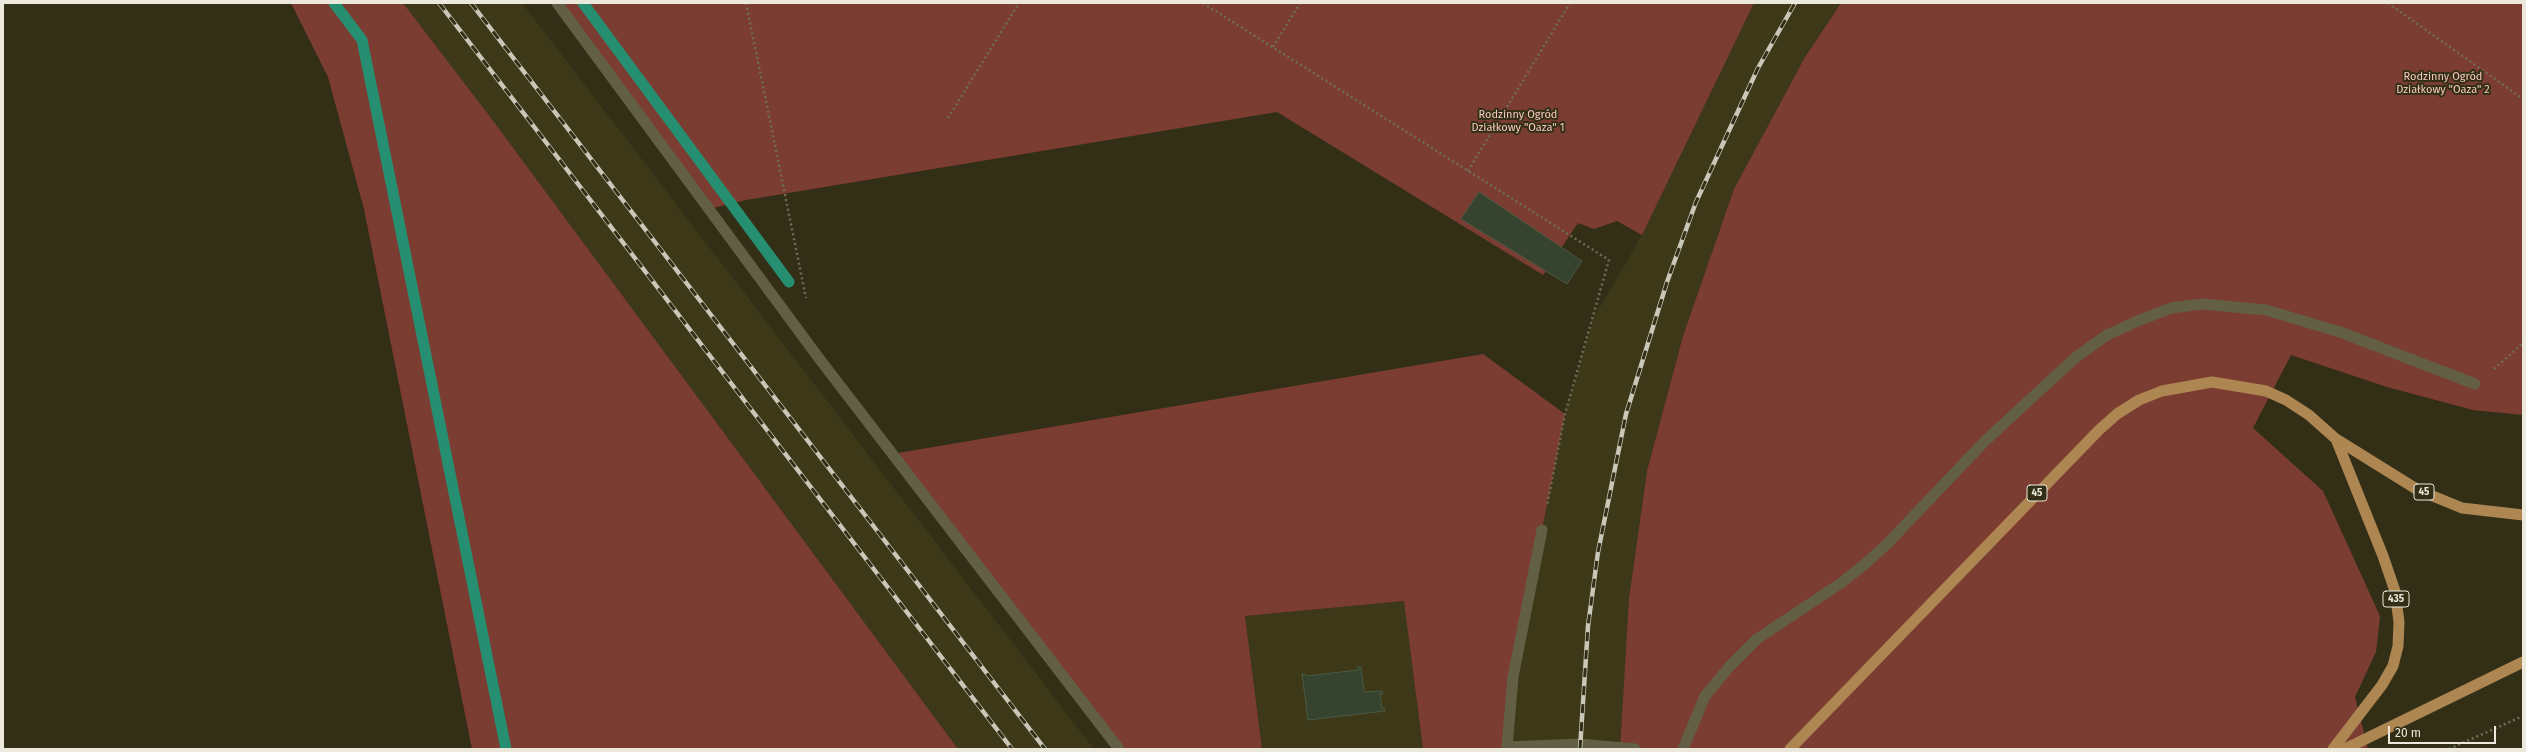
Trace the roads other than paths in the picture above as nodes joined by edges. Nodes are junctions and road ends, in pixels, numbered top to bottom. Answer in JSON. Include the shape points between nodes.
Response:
{"nodes":[{"id":1,"x":557,"y":3,"type":"edge"},
{"id":2,"x":2475,"y":384,"type":"road end"},
{"id":3,"x":2336,"y":439,"type":"junction"},
{"id":4,"x":2523,"y":515,"type":"edge"},
{"id":5,"x":1542,"y":530,"type":"road end"},
{"id":6,"x":2523,"y":662,"type":"edge"},
{"id":7,"x":1507,"y":748,"type":"edge"},
{"id":8,"x":1119,"y":749,"type":"edge"},
{"id":9,"x":1635,"y":749,"type":"edge"},
{"id":10,"x":1683,"y":749,"type":"edge"},
{"id":11,"x":1790,"y":749,"type":"edge"},
{"id":12,"x":2333,"y":749,"type":"edge"},
{"id":13,"x":2345,"y":749,"type":"edge"}],
"edges":[{"from":1,"to":8,"type":"street","via":[[818,357]]},
{"from":2,"to":10,"type":"street","via":[[2340,332],[2266,310],[2202,304],[2171,308],[2140,320],[2108,335],[2076,358],[1984,442],[1865,564],[1757,639],[1705,696]]},
{"from":3,"to":4,"type":"main road","number":"45","via":[[2418,490],[2462,508]]},
{"from":3,"to":11,"type":"main road","number":"45","via":[[2309,415],[2286,400],[2266,391],[2240,385],[2212,382],[2186,385],[2162,390],[2139,400],[2099,430]]},
{"from":3,"to":12,"type":"main road","number":"435","via":[[2386,563],[2395,592],[2399,622],[2398,646],[2393,666],[2382,685]]},
{"from":5,"to":7,"type":"street","via":[[1513,676]]},
{"from":6,"to":13,"type":"main road"},
{"from":7,"to":9,"type":"street","via":[[1580,744]]}]}
